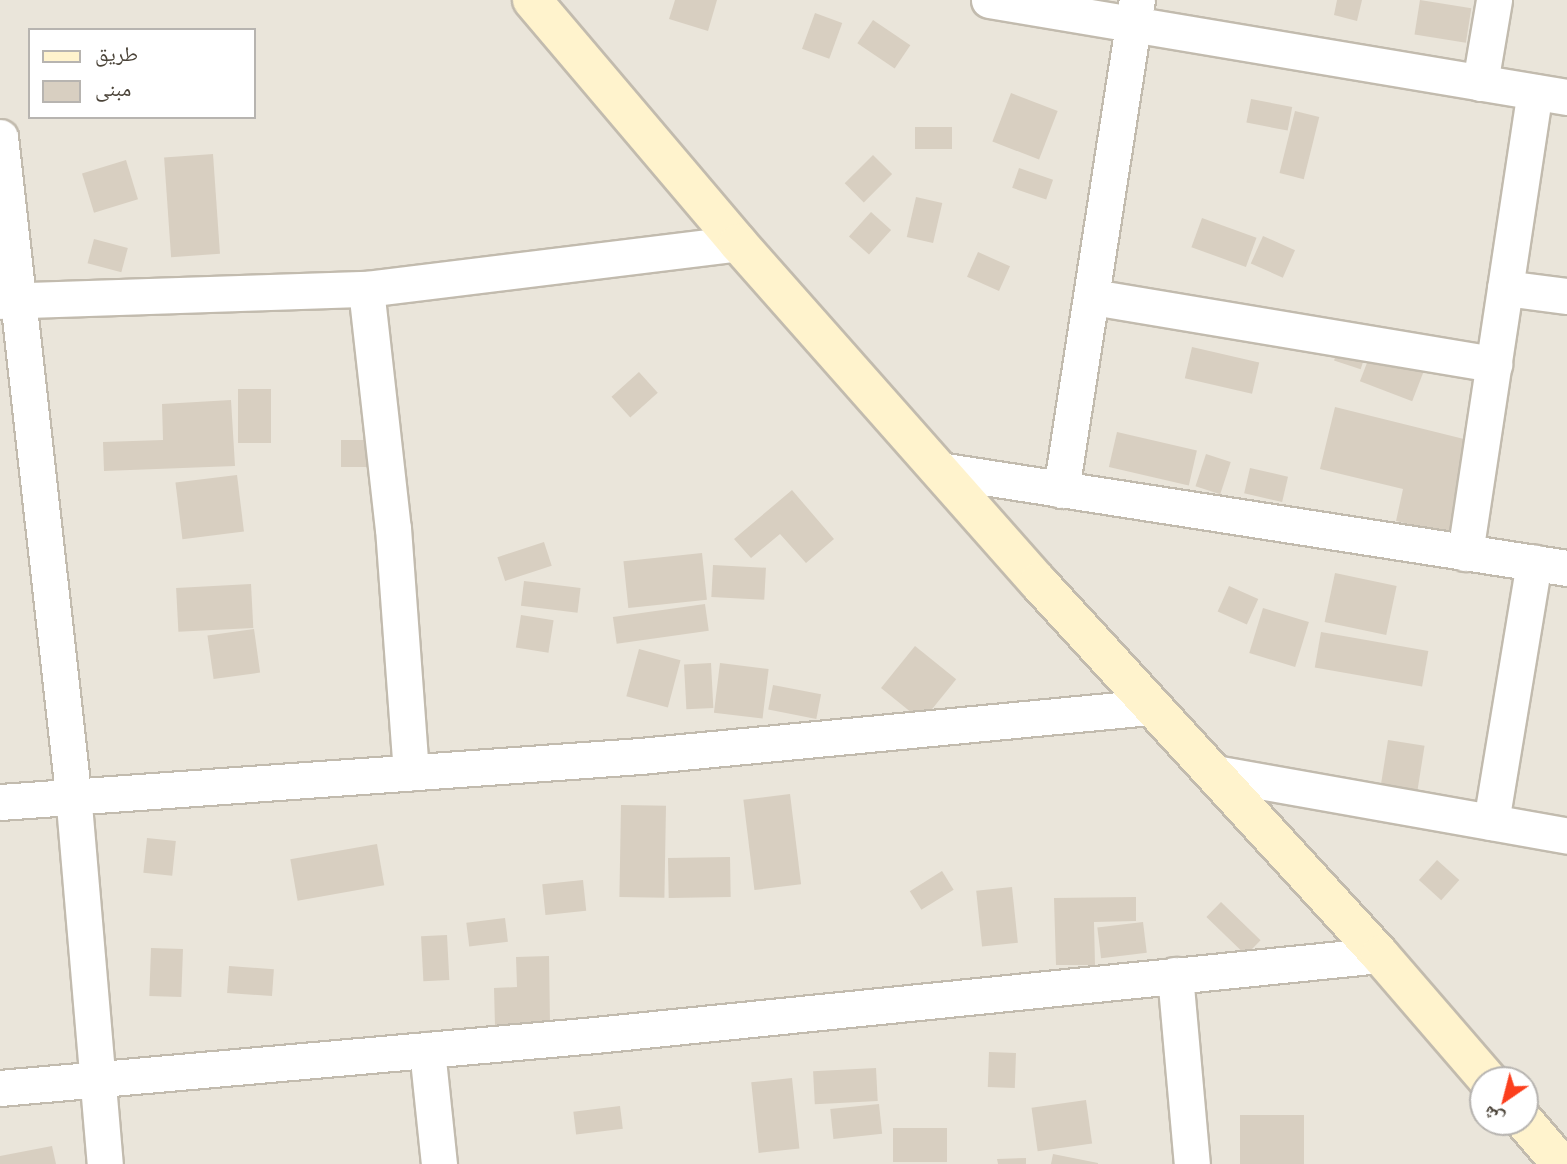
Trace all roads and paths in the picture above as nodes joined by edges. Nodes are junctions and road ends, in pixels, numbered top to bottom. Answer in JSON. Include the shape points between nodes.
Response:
{"nodes":[{"id":1,"x":532,"y":0,"type":"edge"},
{"id":2,"x":989,"y":0,"type":"edge"},
{"id":3,"x":1494,"y":0,"type":"edge"},
{"id":4,"x":1135,"y":13,"type":"edge"},
{"id":5,"x":1480,"y":83,"type":"junction"},
{"id":6,"x":1551,"y":95,"type":"edge"},
{"id":7,"x":0,"y":137,"type":"edge"},
{"id":8,"x":738,"y":243,"type":"junction"},
{"id":9,"x":1505,"y":288,"type":"junction"},
{"id":10,"x":366,"y":289,"type":"junction"},
{"id":11,"x":1567,"y":296,"type":"edge"},
{"id":12,"x":1093,"y":297,"type":"junction"},
{"id":13,"x":9,"y":300,"type":"edge"},
{"id":14,"x":1493,"y":364,"type":"junction"},
{"id":15,"x":939,"y":470,"type":"junction"},
{"id":16,"x":1061,"y":490,"type":"junction"},
{"id":17,"x":1465,"y":553,"type":"junction"},
{"id":18,"x":1550,"y":565,"type":"edge"},
{"id":19,"x":1150,"y":707,"type":"junction"},
{"id":20,"x":411,"y":772,"type":"junction"},
{"id":21,"x":1215,"y":774,"type":"junction"},
{"id":22,"x":73,"y":793,"type":"junction"},
{"id":23,"x":0,"y":802,"type":"edge"},
{"id":24,"x":1491,"y":822,"type":"junction"},
{"id":25,"x":1567,"y":835,"type":"edge"},
{"id":26,"x":1380,"y":955,"type":"junction"},
{"id":27,"x":1175,"y":975,"type":"junction"},
{"id":28,"x":426,"y":1050,"type":"junction"},
{"id":29,"x":1476,"y":1066,"type":"edge"},
{"id":30,"x":100,"y":1079,"type":"junction"},
{"id":31,"x":0,"y":1088,"type":"edge"},
{"id":32,"x":1537,"y":1136,"type":"edge"},
{"id":33,"x":105,"y":1164,"type":"edge"},
{"id":34,"x":439,"y":1164,"type":"edge"},
{"id":35,"x":1192,"y":1164,"type":"edge"},
{"id":36,"x":1561,"y":1164,"type":"edge"}],
"edges":[{"from":1,"to":8,"type":"street"},
{"from":2,"to":4,"type":"street"},
{"from":3,"to":5,"type":"street"},
{"from":4,"to":5,"type":"street"},
{"from":4,"to":12,"type":"street"},
{"from":5,"to":6,"type":"street"},
{"from":6,"to":9,"type":"street"},
{"from":7,"to":13,"type":"street"},
{"from":8,"to":10,"type":"street"},
{"from":8,"to":15,"type":"street"},
{"from":9,"to":11,"type":"street"},
{"from":9,"to":14,"type":"street"},
{"from":10,"to":13,"type":"street"},
{"from":10,"to":20,"type":"street","via":[[393,528]]},
{"from":12,"to":14,"type":"street"},
{"from":12,"to":16,"type":"street"},
{"from":13,"to":22,"type":"street"},
{"from":14,"to":17,"type":"street"},
{"from":15,"to":16,"type":"street"},
{"from":15,"to":19,"type":"street"},
{"from":16,"to":17,"type":"street"},
{"from":17,"to":18,"type":"street"},
{"from":18,"to":24,"type":"street"},
{"from":19,"to":20,"type":"street","via":[[867,737]]},
{"from":19,"to":21,"type":"street"},
{"from":20,"to":22,"type":"street"},
{"from":21,"to":24,"type":"street"},
{"from":21,"to":26,"type":"street"},
{"from":22,"to":23,"type":"street"},
{"from":22,"to":30,"type":"street"},
{"from":24,"to":25,"type":"street"},
{"from":26,"to":27,"type":"street"},
{"from":26,"to":29,"type":"street"},
{"from":27,"to":28,"type":"street"},
{"from":27,"to":35,"type":"street"},
{"from":28,"to":30,"type":"street"},
{"from":28,"to":34,"type":"street"},
{"from":30,"to":31,"type":"street"},
{"from":30,"to":33,"type":"street"},
{"from":32,"to":36,"type":"street"}]}
